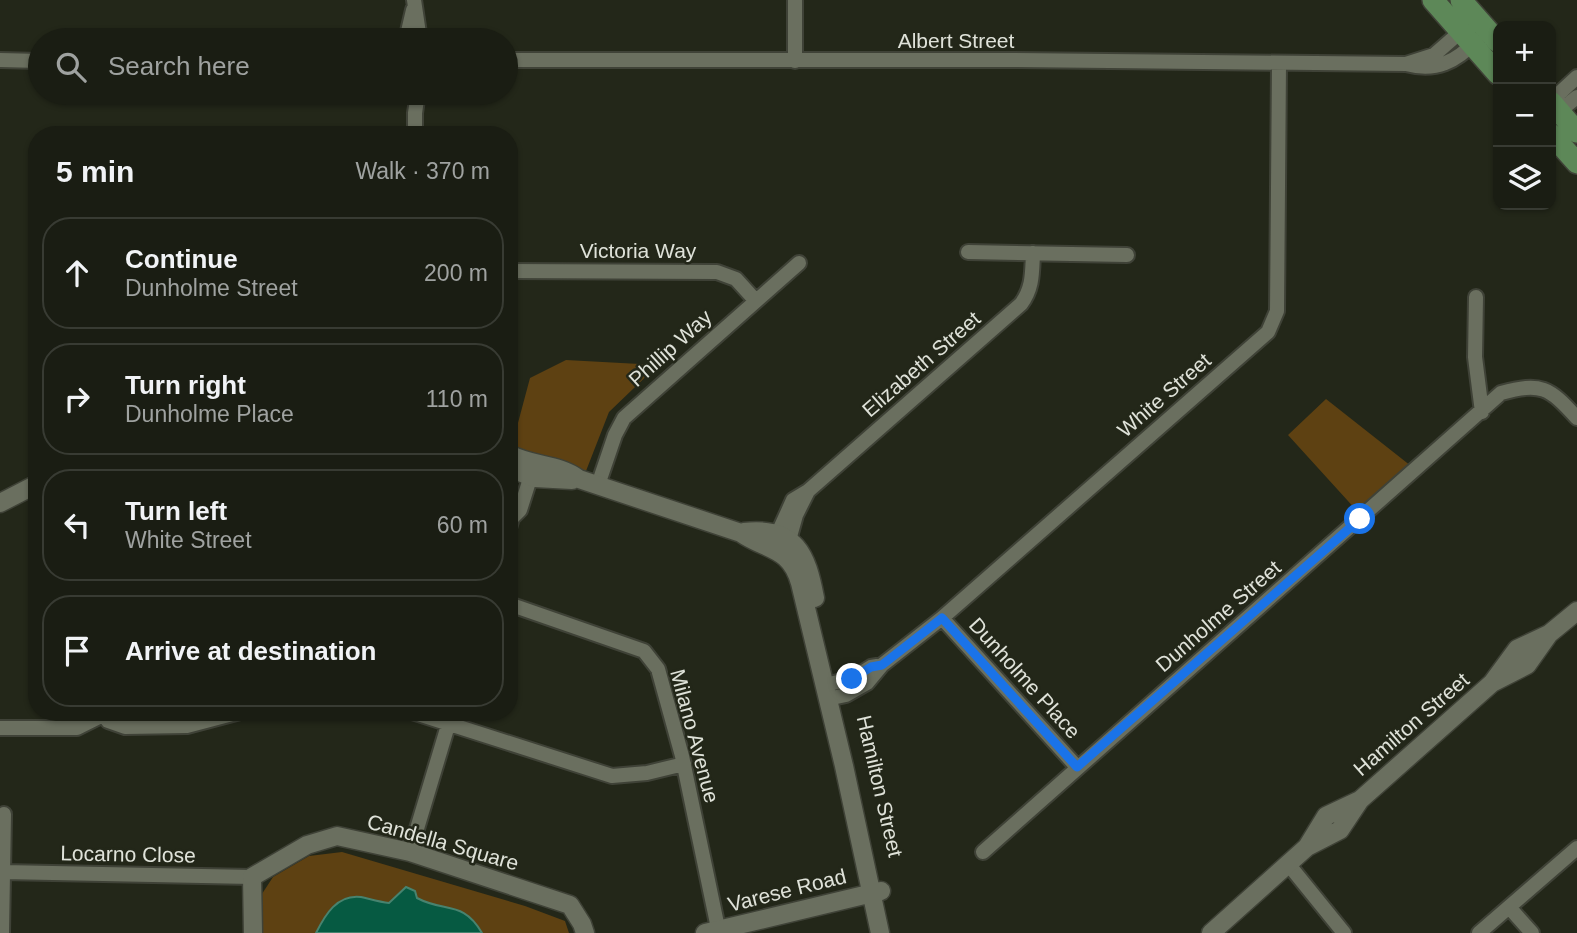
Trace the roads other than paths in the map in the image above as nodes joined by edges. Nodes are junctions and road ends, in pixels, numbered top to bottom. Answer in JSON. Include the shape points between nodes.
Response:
{"nodes":[{"id":1,"x":795,"y":0,"type":"edge"},
{"id":2,"x":1433,"y":0,"type":"edge"},
{"id":3,"x":1461,"y":0,"type":"edge"},
{"id":4,"x":414,"y":1,"type":"edge"},
{"id":5,"x":408,"y":28,"type":"edge"},
{"id":6,"x":419,"y":28,"type":"edge"},
{"id":7,"x":1479,"y":33,"type":"edge"},
{"id":8,"x":0,"y":60,"type":"edge"},
{"id":9,"x":518,"y":60,"type":"edge"},
{"id":10,"x":28,"y":61,"type":"edge"},
{"id":11,"x":795,"y":61,"type":"junction"},
{"id":12,"x":1493,"y":63,"type":"edge"},
{"id":13,"x":1279,"y":64,"type":"junction"},
{"id":14,"x":1577,"y":77,"type":"edge"},
{"id":15,"x":1577,"y":97,"type":"edge"},
{"id":16,"x":1556,"y":104,"type":"edge"},
{"id":17,"x":413,"y":105,"type":"edge"},
{"id":18,"x":416,"y":105,"type":"edge"},
{"id":19,"x":1556,"y":107,"type":"edge"},
{"id":20,"x":1556,"y":111,"type":"edge"},
{"id":21,"x":415,"y":113,"type":"junction"},
{"id":22,"x":415,"y":126,"type":"edge"},
{"id":23,"x":1577,"y":132,"type":"edge"},
{"id":24,"x":1556,"y":140,"type":"edge"},
{"id":25,"x":1577,"y":163,"type":"edge"},
{"id":26,"x":968,"y":252,"type":"dead end"},
{"id":27,"x":1033,"y":253,"type":"junction"},
{"id":28,"x":1127,"y":255,"type":"dead end"},
{"id":29,"x":799,"y":263,"type":"dead end"},
{"id":30,"x":518,"y":271,"type":"edge"},
{"id":31,"x":1476,"y":297,"type":"dead end"},
{"id":32,"x":755,"y":300,"type":"junction"},
{"id":33,"x":1482,"y":412,"type":"junction"},
{"id":34,"x":1577,"y":418,"type":"edge"},
{"id":35,"x":521,"y":467,"type":"edge"},
{"id":36,"x":598,"y":485,"type":"junction"},
{"id":37,"x":28,"y":489,"type":"edge"},
{"id":38,"x":0,"y":503,"type":"edge"},
{"id":39,"x":518,"y":513,"type":"edge"},
{"id":40,"x":778,"y":543,"type":"junction"},
{"id":41,"x":518,"y":607,"type":"edge"},
{"id":42,"x":1577,"y":611,"type":"edge"},
{"id":43,"x":942,"y":618,"type":"junction"},
{"id":44,"x":831,"y":691,"type":"junction"},
{"id":45,"x":90,"y":721,"type":"edge"},
{"id":46,"x":108,"y":721,"type":"edge"},
{"id":47,"x":206,"y":721,"type":"edge"},
{"id":48,"x":449,"y":721,"type":"edge"},
{"id":49,"x":458,"y":721,"type":"edge"},
{"id":50,"x":0,"y":728,"type":"edge"},
{"id":51,"x":684,"y":764,"type":"junction"},
{"id":52,"x":1077,"y":767,"type":"junction"},
{"id":53,"x":4,"y":814,"type":"dead end"},
{"id":54,"x":1577,"y":848,"type":"edge"},
{"id":55,"x":410,"y":852,"type":"junction"},
{"id":56,"x":983,"y":852,"type":"dead end"},
{"id":57,"x":1289,"y":865,"type":"junction"},
{"id":58,"x":3,"y":872,"type":"junction"},
{"id":59,"x":252,"y":877,"type":"junction"},
{"id":60,"x":876,"y":892,"type":"junction"},
{"id":61,"x":1509,"y":907,"type":"junction"},
{"id":62,"x":714,"y":932,"type":"edge"},
{"id":63,"x":2,"y":933,"type":"edge"},
{"id":64,"x":253,"y":933,"type":"edge"},
{"id":65,"x":585,"y":933,"type":"edge"},
{"id":66,"x":880,"y":933,"type":"edge"},
{"id":67,"x":889,"y":933,"type":"edge"},
{"id":68,"x":1212,"y":933,"type":"edge"},
{"id":69,"x":1344,"y":933,"type":"edge"},
{"id":70,"x":1479,"y":933,"type":"edge"},
{"id":71,"x":1532,"y":933,"type":"edge"}],
"edges":[{"from":1,"to":11,"type":"street"},
{"from":2,"to":7,"type":"main road"},
{"from":3,"to":7,"type":"main road"},
{"from":4,"to":5,"type":"street"},
{"from":4,"to":6,"type":"street"},
{"from":7,"to":12,"type":"main road"},
{"from":7,"to":13,"type":"street","name":"Albert Street","via":[[1459,55],[1437,66]]},
{"from":8,"to":10,"type":"street"},
{"from":9,"to":11,"type":"street","name":"Albert Street"},
{"from":11,"to":13,"type":"street","name":"Albert Street"},
{"from":13,"to":43,"type":"street","name":"White Street","via":[[1277,312],[1268,332]]},
{"from":14,"to":16,"type":"street"},
{"from":15,"to":19,"type":"street"},
{"from":17,"to":21,"type":"street"},
{"from":18,"to":21,"type":"street"},
{"from":20,"to":23,"type":"main road"},
{"from":21,"to":22,"type":"street"},
{"from":24,"to":25,"type":"main road"},
{"from":26,"to":27,"type":"street"},
{"from":27,"to":28,"type":"street"},
{"from":27,"to":40,"type":"street","name":"Elizabeth Street","via":[[1032,284],[1021,304],[793,500]]},
{"from":29,"to":32,"type":"street","name":"Phillip Way"},
{"from":30,"to":32,"type":"street","name":"Victoria Way","via":[[717,272],[736,279]]},
{"from":31,"to":33,"type":"street","via":[[1475,357]]},
{"from":32,"to":36,"type":"street","name":"Phillip Way","via":[[624,418]]},
{"from":33,"to":34,"type":"street","name":"Dunholme Street","via":[[1501,393],[1527,386],[1545,389]]},
{"from":33,"to":52,"type":"street","name":"Dunholme Street"},
{"from":35,"to":36,"type":"street","via":[[567,470]]},
{"from":35,"to":39,"type":"street"},
{"from":36,"to":40,"type":"street","via":[[741,533],[755,531]]},
{"from":37,"to":38,"type":"street"},
{"from":40,"to":44,"type":"street","name":"Hamilton Street","via":[[801,551],[810,570]]},
{"from":41,"to":51,"type":"street","name":"Milano Avenue","via":[[644,651],[658,669]]},
{"from":42,"to":57,"type":"street","name":"Hamilton Street","via":[[1549,634],[1527,665],[1492,683],[1360,800],[1340,830],[1307,848]]},
{"from":43,"to":44,"type":"street","name":"White Street","via":[[882,665]]},
{"from":43,"to":52,"type":"street","name":"Dunholme Place"},
{"from":44,"to":60,"type":"street","name":"Hamilton Street"},
{"from":45,"to":50,"type":"street","via":[[77,728]]},
{"from":46,"to":47,"type":"street","via":[[117,726],[187,726]]},
{"from":48,"to":55,"type":"street"},
{"from":49,"to":51,"type":"street","via":[[612,776]]},
{"from":51,"to":62,"type":"street","name":"Milano Avenue"},
{"from":52,"to":56,"type":"street","name":"Dunholme Street"},
{"from":53,"to":58,"type":"street"},
{"from":54,"to":61,"type":"street"},
{"from":55,"to":59,"type":"street","name":"Candella Square","via":[[337,836],[307,845]]},
{"from":55,"to":65,"type":"street","name":"Candella Square","via":[[569,905]]},
{"from":57,"to":68,"type":"street","name":"Hamilton Street"},
{"from":57,"to":69,"type":"street"},
{"from":58,"to":59,"type":"street","name":"Locarno Close"},
{"from":58,"to":63,"type":"street"},
{"from":59,"to":64,"type":"street"},
{"from":60,"to":62,"type":"street","name":"Varese Road"},
{"from":60,"to":66,"type":"street","name":"Hamilton Street"},
{"from":60,"to":67,"type":"street","name":"Hamilton Street"},
{"from":61,"to":70,"type":"street"},
{"from":61,"to":71,"type":"street"}]}
